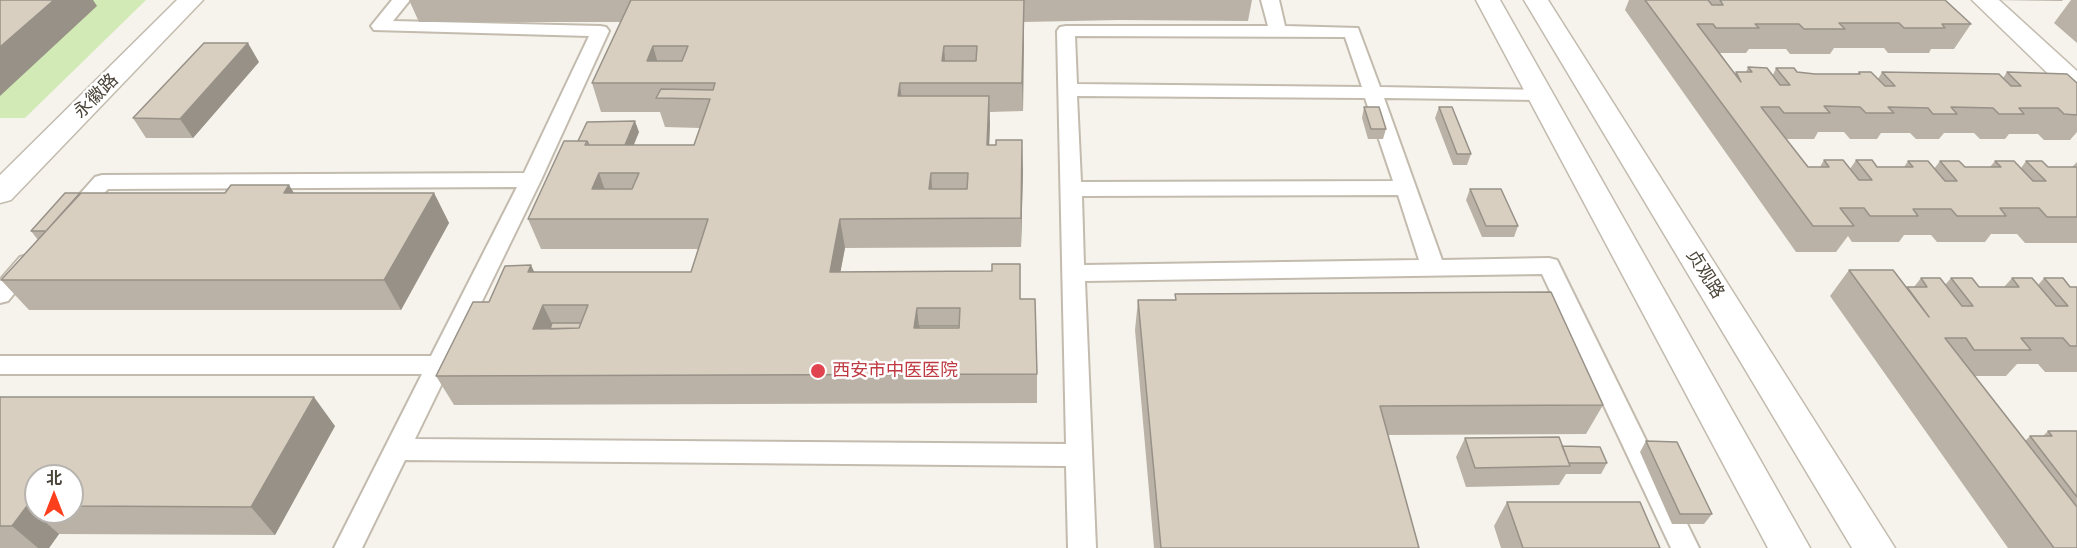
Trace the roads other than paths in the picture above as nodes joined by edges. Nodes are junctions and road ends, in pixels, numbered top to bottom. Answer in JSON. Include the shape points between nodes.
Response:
{"nodes":[{"id":1,"x":191,"y":0,"type":"edge"},
{"id":2,"x":401,"y":0,"type":"edge"},
{"id":3,"x":1270,"y":0,"type":"edge"},
{"id":4,"x":1488,"y":0,"type":"edge"},
{"id":5,"x":1536,"y":0,"type":"edge"},
{"id":6,"x":1984,"y":0,"type":"edge"},
{"id":7,"x":1278,"y":32,"type":"junction"},
{"id":8,"x":2077,"y":86,"type":"edge"},
{"id":9,"x":1067,"y":90,"type":"junction"},
{"id":10,"x":1374,"y":94,"type":"junction"},
{"id":11,"x":1539,"y":94,"type":"junction"},
{"id":12,"x":531,"y":180,"type":"junction"},
{"id":13,"x":1406,"y":188,"type":"junction"},
{"id":14,"x":1071,"y":189,"type":"junction"},
{"id":15,"x":0,"y":193,"type":"edge"},
{"id":16,"x":63,"y":225,"type":"edge"},
{"id":17,"x":39,"y":251,"type":"edge"},
{"id":18,"x":1433,"y":267,"type":"junction"},
{"id":19,"x":1074,"y":273,"type":"junction"},
{"id":20,"x":0,"y":295,"type":"edge"},
{"id":21,"x":0,"y":365,"type":"edge"},
{"id":22,"x":439,"y":365,"type":"junction"},
{"id":23,"x":398,"y":449,"type":"junction"},
{"id":24,"x":1079,"y":455,"type":"junction"},
{"id":25,"x":348,"y":548,"type":"edge"},
{"id":26,"x":1082,"y":548,"type":"edge"},
{"id":27,"x":1685,"y":548,"type":"edge"},
{"id":28,"x":1789,"y":548,"type":"edge"},
{"id":29,"x":1874,"y":548,"type":"edge"}],
"edges":[{"from":1,"to":15,"type":"street","name":"永徽路"},
{"from":2,"to":12,"type":"lane","via":[[380,26],[600,32]]},
{"from":3,"to":7,"type":"lane"},
{"from":4,"to":11,"type":"street"},
{"from":5,"to":29,"type":"street","name":"贞观路"},
{"from":6,"to":8,"type":"street"},
{"from":7,"to":9,"type":"lane","via":[[1066,32]]},
{"from":7,"to":10,"type":"lane","via":[[1352,32]]},
{"from":9,"to":10,"type":"lane"},
{"from":9,"to":14,"type":"lane"},
{"from":10,"to":11,"type":"lane"},
{"from":10,"to":13,"type":"lane"},
{"from":11,"to":28,"type":"street"},
{"from":12,"to":16,"type":"lane","via":[[102,182]]},
{"from":12,"to":22,"type":"lane"},
{"from":13,"to":14,"type":"lane"},
{"from":13,"to":18,"type":"lane"},
{"from":14,"to":19,"type":"lane"},
{"from":17,"to":20,"type":"lane"},
{"from":18,"to":19,"type":"lane"},
{"from":18,"to":27,"type":"lane","via":[[1549,266]]},
{"from":19,"to":24,"type":"lane"},
{"from":21,"to":22,"type":"lane"},
{"from":22,"to":23,"type":"lane"},
{"from":23,"to":24,"type":"lane"},
{"from":23,"to":25,"type":"lane"},
{"from":24,"to":26,"type":"lane"}]}
